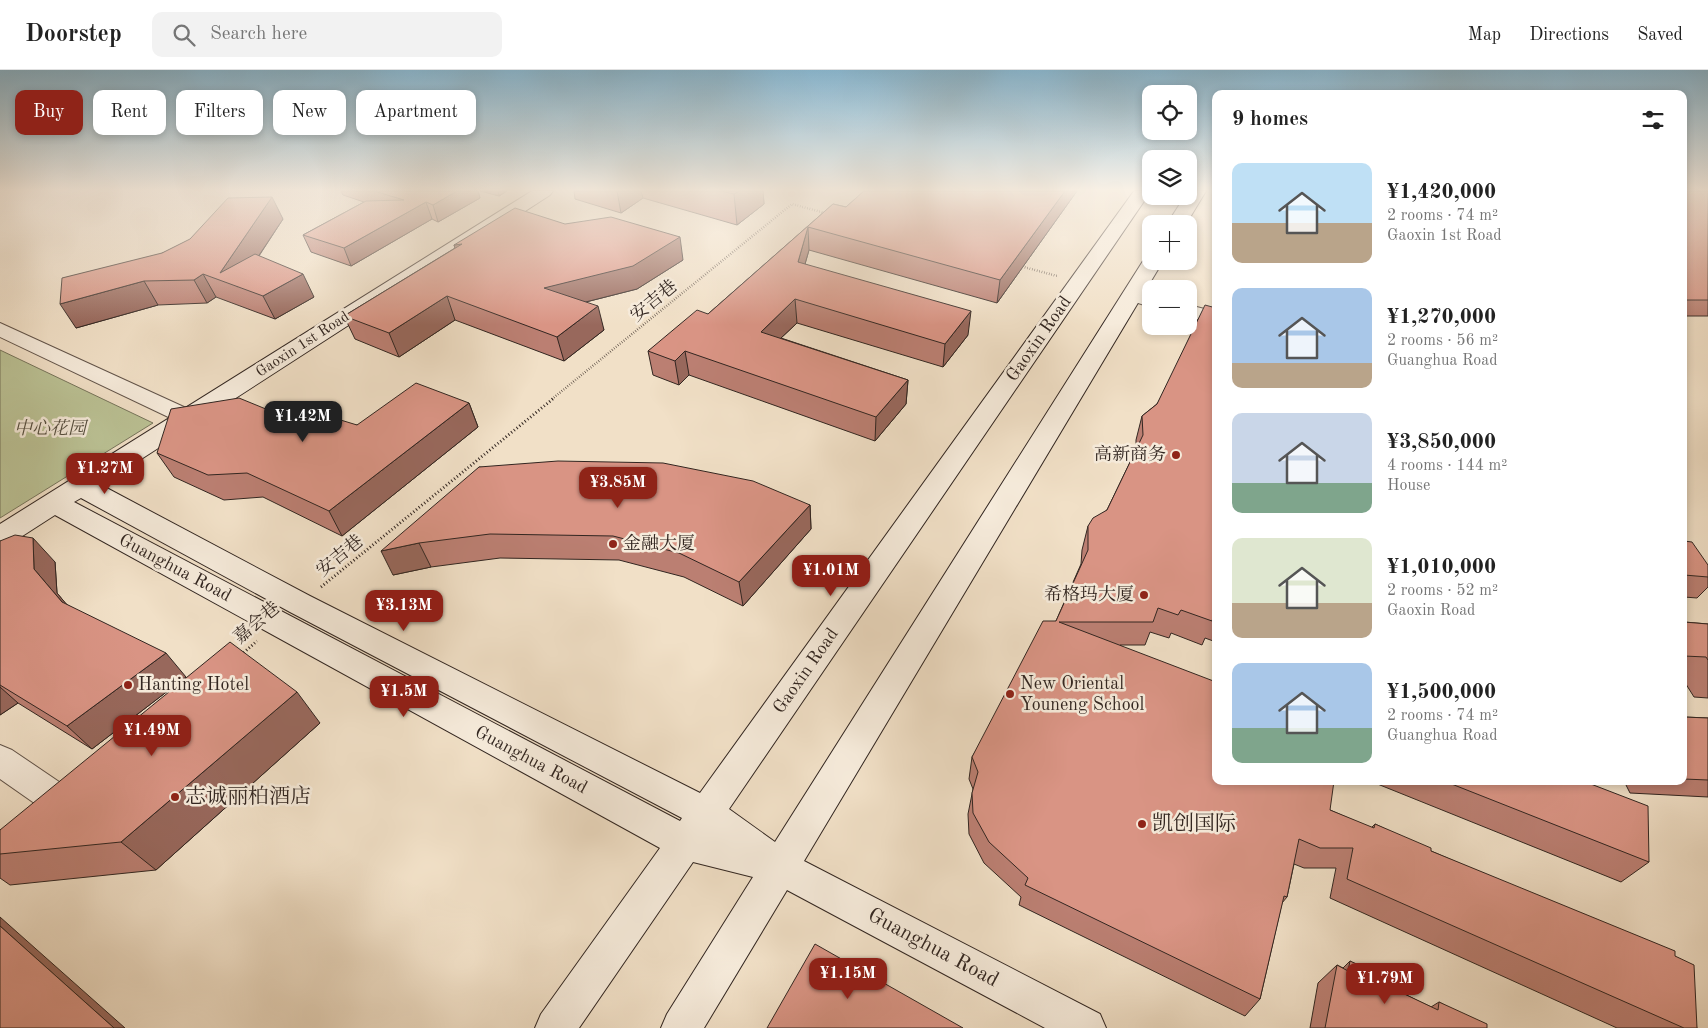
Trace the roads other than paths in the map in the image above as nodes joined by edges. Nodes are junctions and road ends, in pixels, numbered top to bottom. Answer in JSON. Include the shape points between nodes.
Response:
{"nodes":[{"id":1,"x":474,"y":236,"type":"edge"},
{"id":2,"x":1112,"y":236,"type":"edge"},
{"id":3,"x":1150,"y":270,"type":"edge"},
{"id":4,"x":1141,"y":298,"type":"edge"},
{"id":5,"x":1197,"y":313,"type":"edge"},
{"id":6,"x":1212,"y":317,"type":"edge"},
{"id":7,"x":0,"y":329,"type":"edge"},
{"id":8,"x":189,"y":418,"type":"junction"},
{"id":9,"x":82,"y":486,"type":"junction"},
{"id":10,"x":54,"y":503,"type":"junction"},
{"id":11,"x":0,"y":537,"type":"edge"},
{"id":12,"x":289,"y":614,"type":"junction"},
{"id":13,"x":0,"y":760,"type":"edge"},
{"id":14,"x":62,"y":803,"type":"edge"},
{"id":15,"x":707,"y":814,"type":"junction"},
{"id":16,"x":686,"y":843,"type":"junction"},
{"id":17,"x":780,"y":867,"type":"junction"},
{"id":18,"x":555,"y":1028,"type":"edge"},
{"id":19,"x":682,"y":1028,"type":"edge"},
{"id":20,"x":1086,"y":1028,"type":"edge"}],
"edges":[{"from":1,"to":8,"type":"street","name":"Gaoxin 1st Road"},
{"from":2,"to":15,"type":"street","name":"Gaoxin Road"},
{"from":3,"to":4,"type":"street"},
{"from":4,"to":17,"type":"street"},
{"from":5,"to":6,"type":"street"},
{"from":7,"to":8,"type":"street"},
{"from":8,"to":9,"type":"street","name":"Gaoxin 1st Road"},
{"from":9,"to":10,"type":"street","name":"Gaoxin 1st Road"},
{"from":9,"to":12,"type":"street","name":"Guanghua Road"},
{"from":10,"to":11,"type":"street","name":"Gaoxin 1st Road"},
{"from":10,"to":12,"type":"street","name":"Guanghua Road"},
{"from":12,"to":15,"type":"street","name":"Guanghua Road"},
{"from":12,"to":16,"type":"street","name":"Guanghua Road"},
{"from":13,"to":14,"type":"street"},
{"from":15,"to":16,"type":"street","name":"Gaoxin Road"},
{"from":15,"to":17,"type":"street","name":"Guanghua Road"},
{"from":16,"to":17,"type":"street","name":"Guanghua Road"},
{"from":16,"to":18,"type":"street","name":"Gaoxin Road"},
{"from":17,"to":19,"type":"street"},
{"from":17,"to":20,"type":"street","name":"Guanghua Road"}]}
